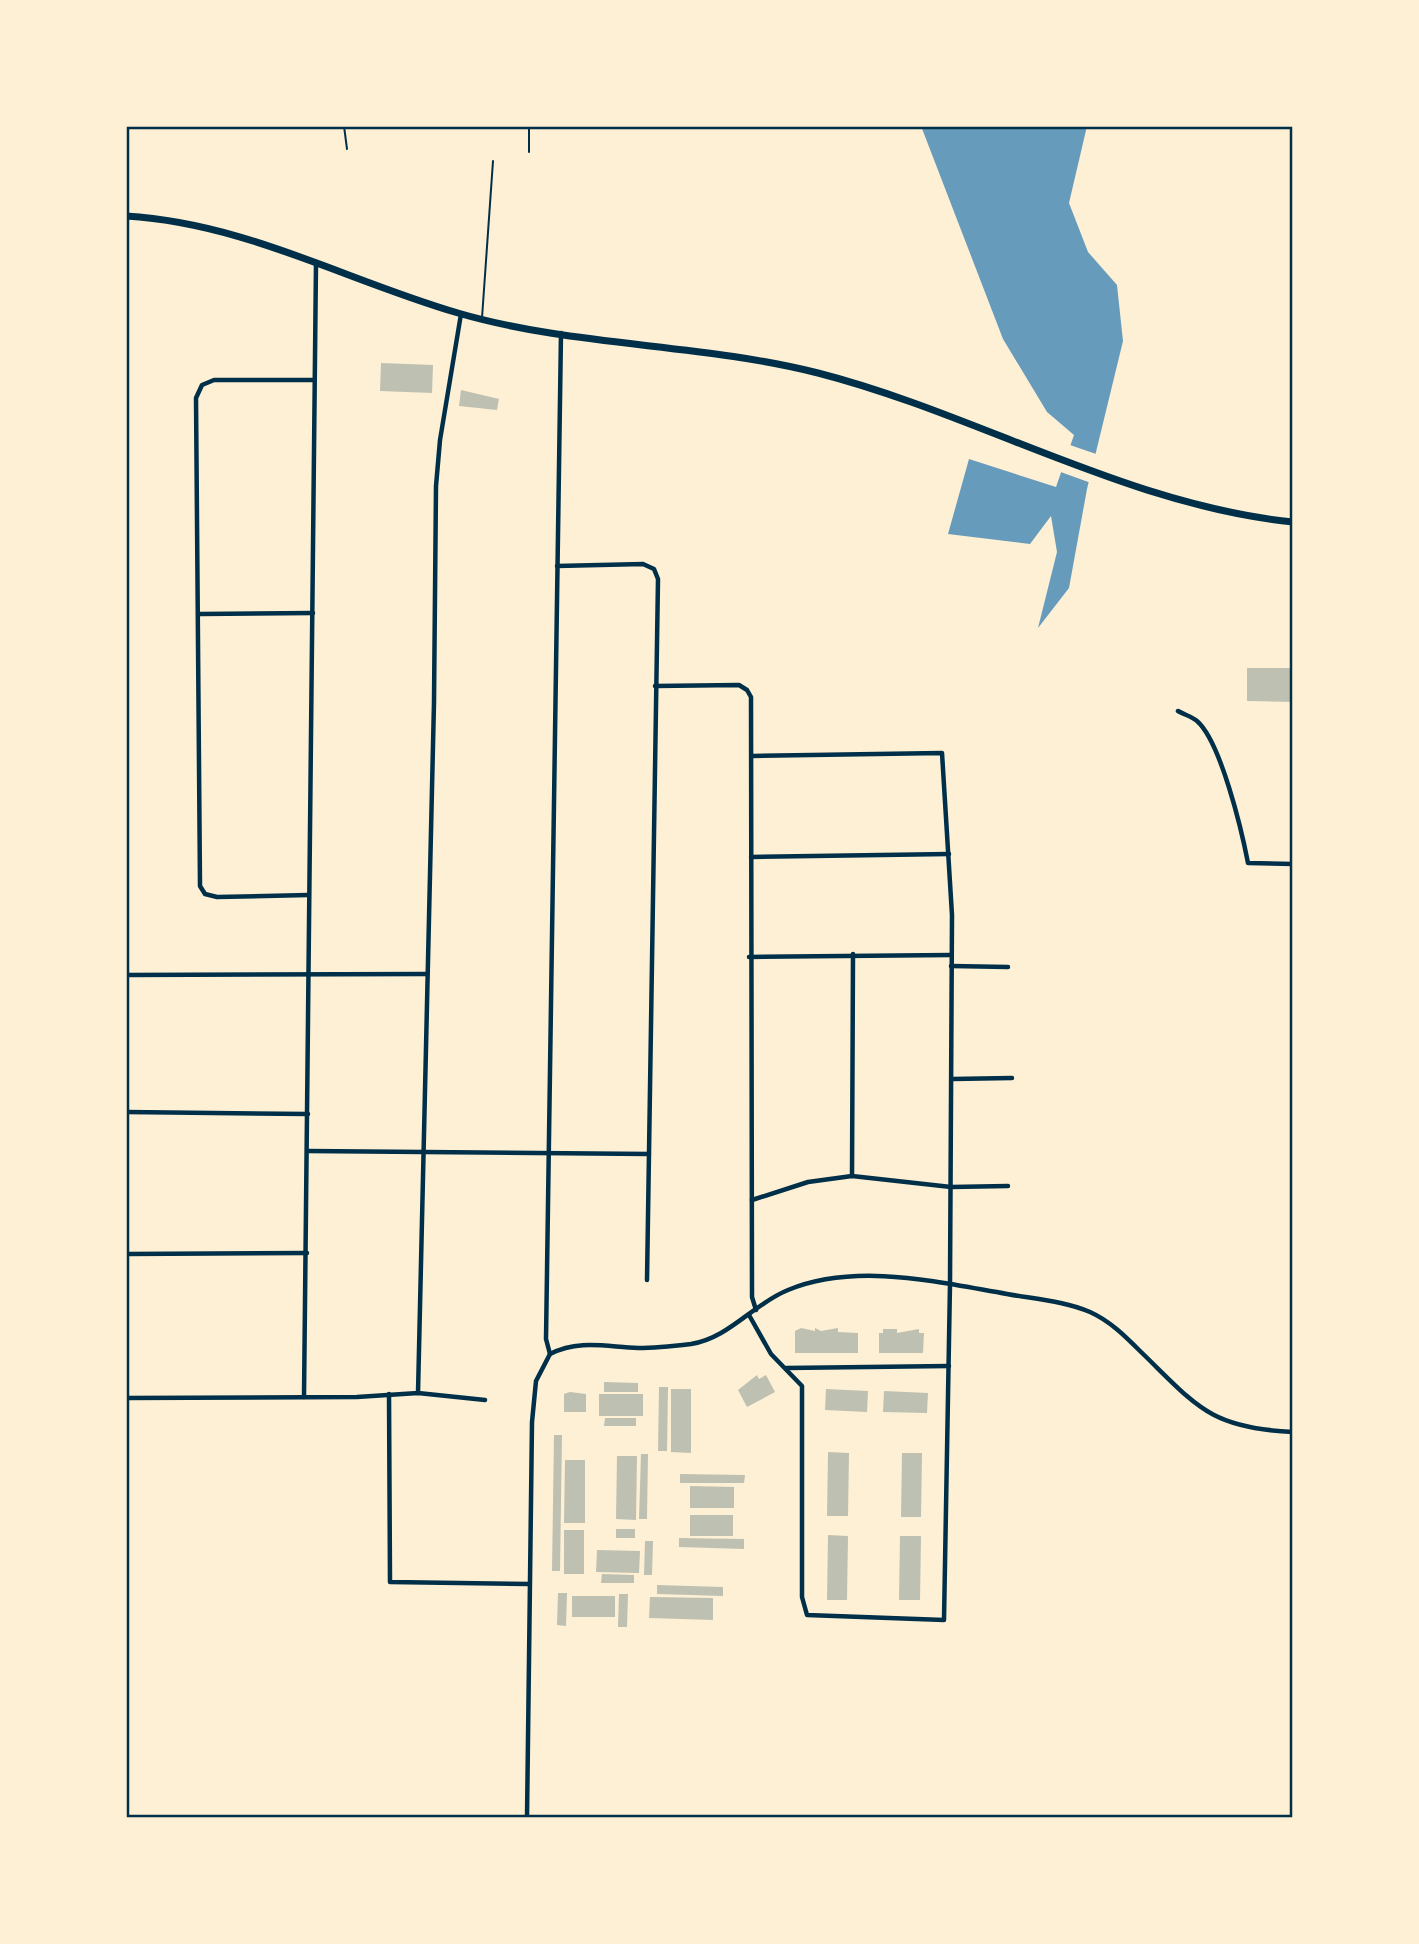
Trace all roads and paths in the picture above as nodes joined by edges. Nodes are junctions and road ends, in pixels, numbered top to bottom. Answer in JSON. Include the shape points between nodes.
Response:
{"nodes":[{"id":1,"x":344,"y":126,"type":"edge"},
{"id":2,"x":529,"y":126,"type":"edge"},
{"id":3,"x":347,"y":149,"type":"dead end"},
{"id":4,"x":528,"y":152,"type":"dead end"},
{"id":5,"x":493,"y":161,"type":"dead end"},
{"id":6,"x":126,"y":216,"type":"edge"},
{"id":7,"x":316,"y":263,"type":"junction"},
{"id":8,"x":461,"y":314,"type":"junction"},
{"id":9,"x":481,"y":319,"type":"junction"},
{"id":10,"x":561,"y":333,"type":"junction"},
{"id":11,"x":314,"y":380,"type":"junction"},
{"id":12,"x":1293,"y":522,"type":"edge"},
{"id":13,"x":556,"y":566,"type":"junction"},
{"id":14,"x":313,"y":613,"type":"junction"},
{"id":15,"x":200,"y":614,"type":"junction"},
{"id":16,"x":655,"y":686,"type":"junction"},
{"id":17,"x":1178,"y":711,"type":"dead end"},
{"id":18,"x":752,"y":756,"type":"junction"},
{"id":19,"x":949,"y":854,"type":"junction"},
{"id":20,"x":751,"y":857,"type":"junction"},
{"id":21,"x":1293,"y":864,"type":"edge"},
{"id":22,"x":308,"y":895,"type":"junction"},
{"id":23,"x":853,"y":954,"type":"junction"},
{"id":24,"x":951,"y":955,"type":"junction"},
{"id":25,"x":749,"y":957,"type":"junction"},
{"id":26,"x":951,"y":965,"type":"junction"},
{"id":27,"x":1008,"y":967,"type":"dead end"},
{"id":28,"x":308,"y":974,"type":"junction"},
{"id":29,"x":427,"y":974,"type":"junction"},
{"id":30,"x":126,"y":975,"type":"edge"},
{"id":31,"x":1012,"y":1078,"type":"dead end"},
{"id":32,"x":952,"y":1079,"type":"junction"},
{"id":33,"x":126,"y":1112,"type":"edge"},
{"id":34,"x":308,"y":1114,"type":"junction"},
{"id":35,"x":308,"y":1151,"type":"junction"},
{"id":36,"x":423,"y":1152,"type":"junction"},
{"id":37,"x":549,"y":1153,"type":"junction"},
{"id":38,"x":649,"y":1154,"type":"junction"},
{"id":39,"x":852,"y":1176,"type":"junction"},
{"id":40,"x":1008,"y":1186,"type":"dead end"},
{"id":41,"x":951,"y":1187,"type":"junction"},
{"id":42,"x":752,"y":1200,"type":"junction"},
{"id":43,"x":307,"y":1253,"type":"junction"},
{"id":44,"x":126,"y":1254,"type":"edge"},
{"id":45,"x":647,"y":1280,"type":"dead end"},
{"id":46,"x":950,"y":1284,"type":"junction"},
{"id":47,"x":756,"y":1310,"type":"junction"},
{"id":48,"x":749,"y":1315,"type":"junction"},
{"id":49,"x":550,"y":1354,"type":"junction"},
{"id":50,"x":949,"y":1366,"type":"junction"},
{"id":51,"x":785,"y":1368,"type":"junction"},
{"id":52,"x":418,"y":1393,"type":"junction"},
{"id":53,"x":389,"y":1394,"type":"junction"},
{"id":54,"x":304,"y":1396,"type":"junction"},
{"id":55,"x":126,"y":1398,"type":"edge"},
{"id":56,"x":485,"y":1400,"type":"dead end"},
{"id":57,"x":1293,"y":1432,"type":"edge"},
{"id":58,"x":529,"y":1584,"type":"junction"},
{"id":59,"x":527,"y":1818,"type":"edge"}],
"edges":[{"from":1,"to":3,"type":"lane"},
{"from":2,"to":4,"type":"lane"},
{"from":5,"to":9,"type":"lane"},
{"from":6,"to":7,"type":"main road","via":[[216,228]]},
{"from":7,"to":8,"type":"main road"},
{"from":7,"to":11,"type":"street"},
{"from":8,"to":9,"type":"main road"},
{"from":8,"to":29,"type":"street","via":[[436,486]]},
{"from":9,"to":10,"type":"main road"},
{"from":10,"to":12,"type":"main road","via":[[817,373],[1168,498]]},
{"from":10,"to":13,"type":"street"},
{"from":11,"to":14,"type":"street"},
{"from":11,"to":15,"type":"street","via":[[214,380],[202,385],[196,398]]},
{"from":13,"to":16,"type":"street","via":[[643,564],[654,569],[659,579]]},
{"from":13,"to":37,"type":"street"},
{"from":14,"to":15,"type":"street"},
{"from":14,"to":22,"type":"street"},
{"from":15,"to":22,"type":"street","via":[[200,886],[205,894],[217,897]]},
{"from":16,"to":18,"type":"street","via":[[739,685],[747,690]]},
{"from":16,"to":38,"type":"street"},
{"from":17,"to":21,"type":"street","via":[[1198,721],[1214,750],[1241,823],[1248,863]]},
{"from":18,"to":19,"type":"street","via":[[942,753]]},
{"from":18,"to":20,"type":"street"},
{"from":19,"to":20,"type":"street"},
{"from":19,"to":24,"type":"street"},
{"from":20,"to":25,"type":"street"},
{"from":22,"to":28,"type":"street"},
{"from":23,"to":24,"type":"street"},
{"from":23,"to":25,"type":"street"},
{"from":23,"to":39,"type":"street"},
{"from":24,"to":26,"type":"street"},
{"from":25,"to":42,"type":"street"},
{"from":26,"to":27,"type":"street"},
{"from":26,"to":32,"type":"street"},
{"from":28,"to":29,"type":"street"},
{"from":28,"to":30,"type":"street"},
{"from":28,"to":34,"type":"street"},
{"from":29,"to":36,"type":"street"},
{"from":31,"to":32,"type":"street"},
{"from":32,"to":41,"type":"street"},
{"from":33,"to":34,"type":"street"},
{"from":34,"to":35,"type":"street"},
{"from":35,"to":36,"type":"street"},
{"from":35,"to":43,"type":"street"},
{"from":36,"to":37,"type":"street"},
{"from":36,"to":52,"type":"street"},
{"from":37,"to":38,"type":"street"},
{"from":37,"to":49,"type":"street","via":[[546,1339]]},
{"from":38,"to":45,"type":"street"},
{"from":39,"to":41,"type":"street"},
{"from":39,"to":42,"type":"street","via":[[808,1182]]},
{"from":40,"to":41,"type":"street"},
{"from":41,"to":46,"type":"street"},
{"from":42,"to":47,"type":"street","via":[[752,1297]]},
{"from":43,"to":44,"type":"street"},
{"from":43,"to":54,"type":"street"},
{"from":46,"to":47,"type":"street","via":[[873,1276],[826,1278],[785,1291]]},
{"from":46,"to":50,"type":"street"},
{"from":46,"to":57,"type":"street","via":[[1090,1312],[1117,1328],[1195,1404],[1221,1420],[1254,1430]]},
{"from":47,"to":48,"type":"street"},
{"from":48,"to":49,"type":"street","via":[[709,1339],[693,1343],[637,1348],[594,1343]]},
{"from":48,"to":51,"type":"street","via":[[771,1354]]},
{"from":49,"to":58,"type":"street","via":[[536,1381]]},
{"from":50,"to":51,"type":"street"},
{"from":50,"to":51,"type":"street","via":[[943,1620],[807,1615],[802,1597],[802,1386]]},
{"from":52,"to":53,"type":"street"},
{"from":52,"to":56,"type":"street"},
{"from":53,"to":54,"type":"street"},
{"from":53,"to":58,"type":"street","via":[[390,1582]]},
{"from":54,"to":55,"type":"street"},
{"from":58,"to":59,"type":"street"}]}
